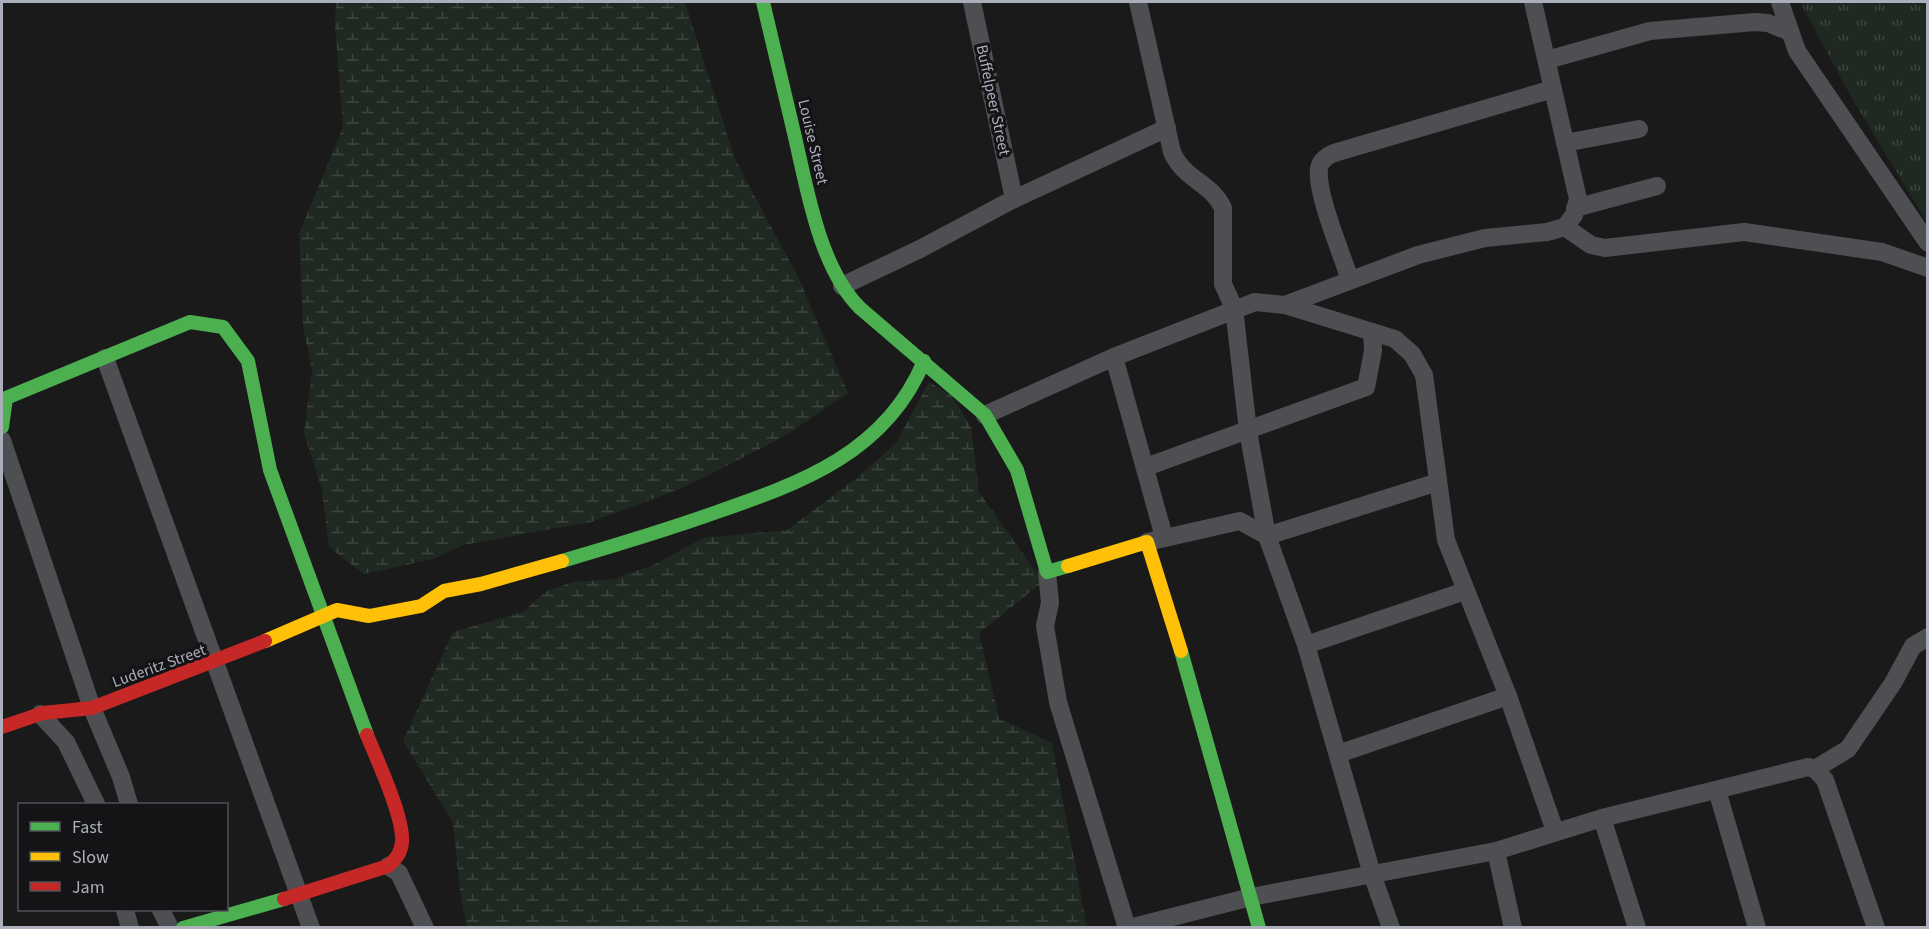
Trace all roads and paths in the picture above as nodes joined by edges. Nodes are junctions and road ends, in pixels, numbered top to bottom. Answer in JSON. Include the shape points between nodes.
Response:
{"nodes":[{"id":1,"x":763,"y":2,"type":"edge"},
{"id":2,"x":972,"y":2,"type":"edge"},
{"id":3,"x":1138,"y":2,"type":"edge"},
{"id":4,"x":1533,"y":2,"type":"edge"},
{"id":5,"x":1780,"y":2,"type":"edge"},
{"id":6,"x":1790,"y":32,"type":"junction"},
{"id":7,"x":1547,"y":60,"type":"junction"},
{"id":8,"x":1553,"y":89,"type":"junction"},
{"id":9,"x":1167,"y":128,"type":"junction"},
{"id":10,"x":1639,"y":129,"type":"dead end"},
{"id":11,"x":1565,"y":143,"type":"junction"},
{"id":12,"x":1657,"y":186,"type":"dead end"},
{"id":13,"x":1014,"y":199,"type":"junction"},
{"id":14,"x":1575,"y":208,"type":"junction"},
{"id":15,"x":1565,"y":227,"type":"junction"},
{"id":16,"x":1928,"y":243,"type":"edge"},
{"id":17,"x":1928,"y":268,"type":"edge"},
{"id":18,"x":1350,"y":280,"type":"junction"},
{"id":19,"x":842,"y":286,"type":"junction"},
{"id":20,"x":1285,"y":305,"type":"junction"},
{"id":21,"x":1234,"y":308,"type":"junction"},
{"id":22,"x":1372,"y":332,"type":"junction"},
{"id":23,"x":1114,"y":357,"type":"junction"},
{"id":24,"x":105,"y":358,"type":"junction"},
{"id":25,"x":924,"y":362,"type":"junction"},
{"id":26,"x":986,"y":415,"type":"junction"},
{"id":27,"x":2,"y":427,"type":"edge"},
{"id":28,"x":1248,"y":431,"type":"junction"},
{"id":29,"x":2,"y":440,"type":"edge"},
{"id":30,"x":1146,"y":467,"type":"junction"},
{"id":31,"x":1438,"y":482,"type":"junction"},
{"id":32,"x":1267,"y":536,"type":"junction"},
{"id":33,"x":1156,"y":539,"type":"junction"},
{"id":34,"x":1047,"y":572,"type":"junction"},
{"id":35,"x":1465,"y":591,"type":"junction"},
{"id":36,"x":322,"y":617,"type":"junction"},
{"id":37,"x":1928,"y":637,"type":"edge"},
{"id":38,"x":1306,"y":645,"type":"junction"},
{"id":39,"x":216,"y":662,"type":"junction"},
{"id":40,"x":1508,"y":696,"type":"junction"},
{"id":41,"x":93,"y":708,"type":"junction"},
{"id":42,"x":40,"y":714,"type":"junction"},
{"id":43,"x":2,"y":727,"type":"edge"},
{"id":44,"x":1338,"y":754,"type":"junction"},
{"id":45,"x":1815,"y":769,"type":"junction"},
{"id":46,"x":1717,"y":790,"type":"junction"},
{"id":47,"x":96,"y":803,"type":"edge"},
{"id":48,"x":129,"y":803,"type":"edge"},
{"id":49,"x":1602,"y":818,"type":"junction"},
{"id":50,"x":1555,"y":831,"type":"junction"},
{"id":51,"x":1496,"y":851,"type":"junction"},
{"id":52,"x":388,"y":866,"type":"junction"},
{"id":53,"x":1372,"y":874,"type":"junction"},
{"id":54,"x":300,"y":895,"type":"junction"},
{"id":55,"x":1251,"y":897,"type":"junction"},
{"id":56,"x":126,"y":911,"type":"edge"},
{"id":57,"x":162,"y":911,"type":"edge"},
{"id":58,"x":130,"y":927,"type":"edge"},
{"id":59,"x":170,"y":927,"type":"edge"},
{"id":60,"x":183,"y":927,"type":"edge"},
{"id":61,"x":310,"y":927,"type":"edge"},
{"id":62,"x":425,"y":927,"type":"edge"},
{"id":63,"x":1128,"y":927,"type":"edge"},
{"id":64,"x":1258,"y":927,"type":"edge"},
{"id":65,"x":1391,"y":927,"type":"edge"},
{"id":66,"x":1514,"y":927,"type":"edge"},
{"id":67,"x":1638,"y":927,"type":"edge"},
{"id":68,"x":1757,"y":927,"type":"edge"},
{"id":69,"x":1876,"y":927,"type":"edge"}],
"edges":[{"from":1,"to":19,"type":"street","name":"Louise Street","via":[[812,210]]},
{"from":2,"to":13,"type":"street","name":"Buffelpeer Street"},
{"from":3,"to":9,"type":"street"},
{"from":4,"to":7,"type":"street"},
{"from":5,"to":6,"type":"street"},
{"from":6,"to":7,"type":"street","via":[[1755,22],[1650,31]]},
{"from":6,"to":16,"type":"street","via":[[1797,51]]},
{"from":7,"to":8,"type":"street"},
{"from":8,"to":11,"type":"street"},
{"from":8,"to":18,"type":"street","via":[[1325,158],[1319,167],[1321,189]]},
{"from":9,"to":13,"type":"street"},
{"from":9,"to":21,"type":"street","via":[[1172,152],[1183,171],[1219,198],[1223,208],[1223,285]]},
{"from":10,"to":11,"type":"street"},
{"from":11,"to":14,"type":"street","via":[[1578,199]]},
{"from":12,"to":14,"type":"street"},
{"from":13,"to":19,"type":"street"},
{"from":14,"to":15,"type":"street"},
{"from":15,"to":17,"type":"street","via":[[1591,245],[1605,248],[1744,232],[1881,252]]},
{"from":15,"to":18,"type":"street","via":[[1448,246]]},
{"from":18,"to":20,"type":"street"},
{"from":19,"to":25,"type":"street","name":"Louise Street","via":[[860,308]]},
{"from":20,"to":21,"type":"street","via":[[1255,302]]},
{"from":20,"to":22,"type":"street"},
{"from":21,"to":23,"type":"street"},
{"from":21,"to":28,"type":"street"},
{"from":22,"to":28,"type":"street","via":[[1373,351],[1366,387]]},
{"from":22,"to":31,"type":"street","via":[[1395,339],[1412,354],[1424,375]]},
{"from":23,"to":26,"type":"street"},
{"from":23,"to":30,"type":"street"},
{"from":24,"to":27,"type":"street","via":[[6,398]]},
{"from":24,"to":36,"type":"street","via":[[190,322],[223,327],[248,361],[270,470]]},
{"from":24,"to":39,"type":"street"},
{"from":25,"to":26,"type":"street","name":"Louise Street"},
{"from":25,"to":36,"type":"street","name":"Luderitz Street","via":[[885,423],[838,462],[784,489],[646,537],[482,584],[444,591],[421,606],[369,616],[337,610]]},
{"from":26,"to":34,"type":"street","via":[[1017,470]]},
{"from":28,"to":30,"type":"street"},
{"from":28,"to":32,"type":"street"},
{"from":29,"to":41,"type":"street"},
{"from":30,"to":33,"type":"street"},
{"from":31,"to":32,"type":"street"},
{"from":31,"to":35,"type":"street","via":[[1446,540]]},
{"from":32,"to":33,"type":"street","via":[[1240,521]]},
{"from":32,"to":38,"type":"street"},
{"from":33,"to":34,"type":"street"},
{"from":33,"to":55,"type":"street"},
{"from":34,"to":63,"type":"street","via":[[1050,603],[1045,627],[1058,702]]},
{"from":35,"to":38,"type":"street"},
{"from":35,"to":40,"type":"street"},
{"from":36,"to":39,"type":"street","name":"Luderitz Street"},
{"from":36,"to":52,"type":"street","via":[[402,830],[398,859]]},
{"from":37,"to":45,"type":"street","via":[[1913,646],[1848,749]]},
{"from":38,"to":44,"type":"street"},
{"from":39,"to":41,"type":"street","name":"Luderitz Street"},
{"from":39,"to":54,"type":"street"},
{"from":40,"to":44,"type":"street"},
{"from":40,"to":50,"type":"street"},
{"from":41,"to":42,"type":"street","name":"Luderitz Street"},
{"from":41,"to":48,"type":"street"},
{"from":42,"to":43,"type":"street","name":"Luderitz Street"},
{"from":42,"to":47,"type":"street","via":[[66,742]]},
{"from":44,"to":53,"type":"street"},
{"from":45,"to":46,"type":"street","via":[[1800,767]]},
{"from":45,"to":69,"type":"street","via":[[1825,780]]},
{"from":46,"to":49,"type":"street"},
{"from":46,"to":68,"type":"street"},
{"from":49,"to":50,"type":"street"},
{"from":49,"to":67,"type":"street"},
{"from":50,"to":51,"type":"street"},
{"from":51,"to":53,"type":"street"},
{"from":51,"to":66,"type":"street"},
{"from":52,"to":54,"type":"street"},
{"from":52,"to":62,"type":"street","via":[[399,873]]},
{"from":53,"to":55,"type":"street"},
{"from":53,"to":65,"type":"street"},
{"from":54,"to":60,"type":"street"},
{"from":54,"to":61,"type":"street"},
{"from":55,"to":63,"type":"street"},
{"from":55,"to":64,"type":"street"},
{"from":56,"to":58,"type":"street"},
{"from":57,"to":59,"type":"street"}]}
